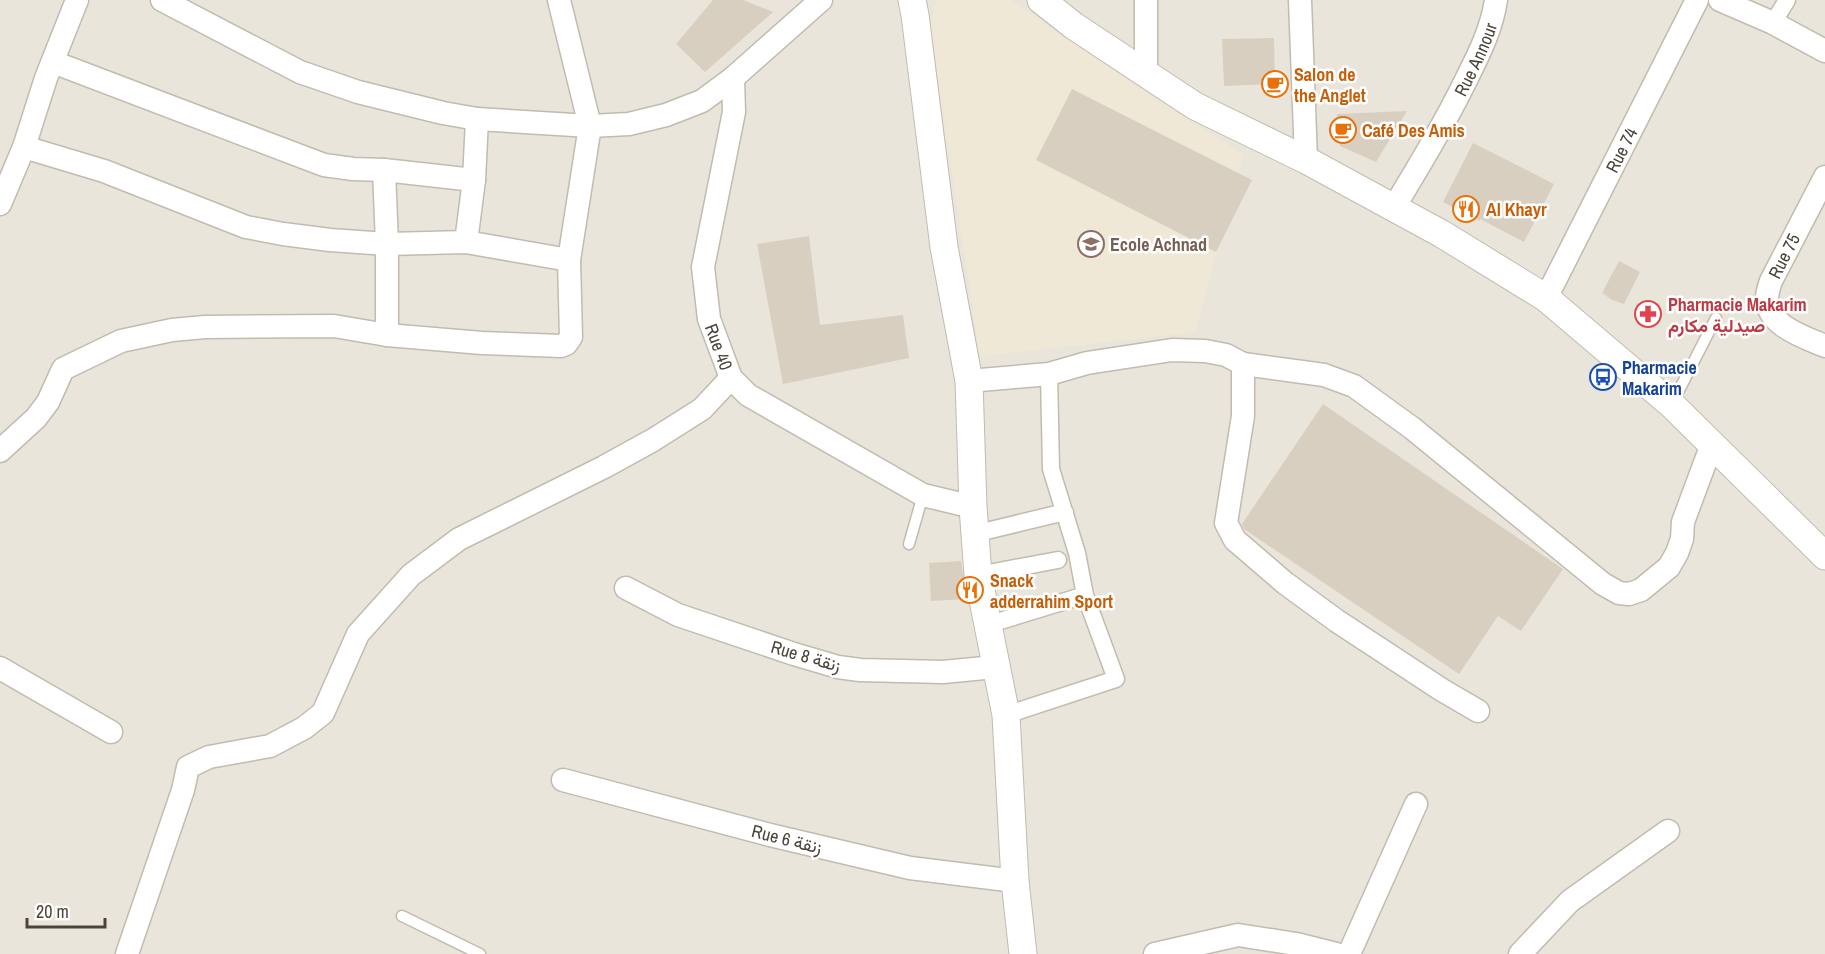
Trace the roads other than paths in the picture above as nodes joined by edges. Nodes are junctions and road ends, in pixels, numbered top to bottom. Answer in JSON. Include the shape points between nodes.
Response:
{"nodes":[{"id":1,"x":162,"y":0,"type":"edge"},
{"id":2,"x":559,"y":0,"type":"edge"},
{"id":3,"x":821,"y":0,"type":"edge"},
{"id":4,"x":1041,"y":0,"type":"edge"},
{"id":5,"x":1146,"y":0,"type":"edge"},
{"id":6,"x":1300,"y":0,"type":"edge"},
{"id":7,"x":1496,"y":0,"type":"edge"},
{"id":8,"x":1697,"y":0,"type":"edge"},
{"id":9,"x":1720,"y":0,"type":"edge"},
{"id":10,"x":1787,"y":0,"type":"edge"},
{"id":11,"x":69,"y":3,"type":"edge"},
{"id":12,"x":915,"y":5,"type":"edge"},
{"id":13,"x":1773,"y":23,"type":"junction"},
{"id":14,"x":1825,"y":51,"type":"edge"},
{"id":15,"x":52,"y":62,"type":"junction"},
{"id":16,"x":1146,"y":74,"type":"junction"},
{"id":17,"x":733,"y":78,"type":"junction"},
{"id":18,"x":477,"y":119,"type":"junction"},
{"id":19,"x":590,"y":126,"type":"junction"},
{"id":20,"x":24,"y":147,"type":"junction"},
{"id":21,"x":1306,"y":160,"type":"junction"},
{"id":22,"x":384,"y":170,"type":"junction"},
{"id":23,"x":1825,"y":177,"type":"edge"},
{"id":24,"x":474,"y":180,"type":"junction"},
{"id":25,"x":0,"y":204,"type":"edge"},
{"id":26,"x":1393,"y":208,"type":"junction"},
{"id":27,"x":466,"y":242,"type":"junction"},
{"id":28,"x":387,"y":244,"type":"junction"},
{"id":29,"x":569,"y":260,"type":"junction"},
{"id":30,"x":1546,"y":298,"type":"junction"},
{"id":31,"x":1716,"y":318,"type":"dead end"},
{"id":32,"x":387,"y":335,"type":"junction"},
{"id":33,"x":1825,"y":346,"type":"edge"},
{"id":34,"x":1243,"y":364,"type":"junction"},
{"id":35,"x":1049,"y":374,"type":"junction"},
{"id":36,"x":731,"y":378,"type":"junction"},
{"id":37,"x":969,"y":381,"type":"junction"},
{"id":38,"x":1672,"y":405,"type":"junction"},
{"id":39,"x":1712,"y":444,"type":"junction"},
{"id":40,"x":0,"y":450,"type":"edge"},
{"id":41,"x":923,"y":495,"type":"junction"},
{"id":42,"x":1065,"y":512,"type":"junction"},
{"id":43,"x":973,"y":521,"type":"junction"},
{"id":44,"x":909,"y":544,"type":"dead end"},
{"id":45,"x":1825,"y":556,"type":"edge"},
{"id":46,"x":1058,"y":560,"type":"dead end"},
{"id":47,"x":978,"y":575,"type":"junction"},
{"id":48,"x":626,"y":588,"type":"dead end"},
{"id":49,"x":1085,"y":595,"type":"junction"},
{"id":50,"x":987,"y":625,"type":"junction"},
{"id":51,"x":995,"y":667,"type":"junction"},
{"id":52,"x":0,"y":668,"type":"edge"},
{"id":53,"x":1478,"y":711,"type":"dead end"},
{"id":54,"x":1006,"y":715,"type":"junction"},
{"id":55,"x":111,"y":732,"type":"dead end"},
{"id":56,"x":563,"y":780,"type":"dead end"},
{"id":57,"x":1416,"y":804,"type":"dead end"},
{"id":58,"x":1668,"y":831,"type":"dead end"},
{"id":59,"x":1015,"y":881,"type":"junction"},
{"id":60,"x":402,"y":916,"type":"dead end"},
{"id":61,"x":1203,"y":949,"type":"edge"},
{"id":62,"x":127,"y":954,"type":"edge"},
{"id":63,"x":480,"y":954,"type":"edge"},
{"id":64,"x":1023,"y":954,"type":"edge"},
{"id":65,"x":1155,"y":954,"type":"edge"},
{"id":66,"x":1336,"y":954,"type":"edge"},
{"id":67,"x":1349,"y":954,"type":"edge"},
{"id":68,"x":1520,"y":954,"type":"edge"}],
"edges":[{"from":1,"to":18,"type":"street","via":[[300,72],[358,92]]},
{"from":2,"to":19,"type":"street"},
{"from":3,"to":17,"type":"street"},
{"from":4,"to":16,"type":"street"},
{"from":5,"to":16,"type":"street"},
{"from":6,"to":21,"type":"street"},
{"from":7,"to":26,"type":"street","name":"Rue Annour","via":[[1481,48],[1446,121]]},
{"from":8,"to":30,"type":"street","name":"Rue 74"},
{"from":9,"to":13,"type":"street"},
{"from":10,"to":13,"type":"street"},
{"from":11,"to":15,"type":"street"},
{"from":12,"to":37,"type":"street","via":[[944,248]]},
{"from":13,"to":14,"type":"street"},
{"from":15,"to":20,"type":"street"},
{"from":15,"to":22,"type":"street","via":[[324,165]]},
{"from":16,"to":21,"type":"street","via":[[1195,106]]},
{"from":17,"to":19,"type":"street","via":[[702,101],[666,115]]},
{"from":17,"to":36,"type":"street","name":"Rue 40","via":[[734,112],[703,267],[709,319]]},
{"from":18,"to":19,"type":"street"},
{"from":18,"to":24,"type":"street"},
{"from":19,"to":29,"type":"street"},
{"from":20,"to":25,"type":"street"},
{"from":20,"to":28,"type":"street","via":[[104,171],[246,226],[295,236]]},
{"from":21,"to":26,"type":"street"},
{"from":22,"to":24,"type":"street"},
{"from":22,"to":28,"type":"street"},
{"from":23,"to":33,"type":"street","name":"Rue 75","via":[[1770,281],[1767,296],[1778,321]]},
{"from":24,"to":27,"type":"street"},
{"from":26,"to":30,"type":"street"},
{"from":27,"to":28,"type":"street"},
{"from":27,"to":29,"type":"street"},
{"from":28,"to":32,"type":"street"},
{"from":29,"to":32,"type":"street","via":[[571,337],[566,344],[482,343]]},
{"from":30,"to":38,"type":"street"},
{"from":31,"to":38,"type":"lane"},
{"from":32,"to":40,"type":"street","via":[[334,327],[205,327],[121,341],[63,369],[36,418]]},
{"from":34,"to":35,"type":"street","via":[[1226,355],[1172,350],[1087,363]]},
{"from":34,"to":39,"type":"street","via":[[1324,375],[1354,386],[1619,593],[1641,590],[1669,567],[1682,539],[1683,522]]},
{"from":34,"to":53,"type":"street","via":[[1243,416],[1226,523],[1235,540],[1337,621]]},
{"from":35,"to":37,"type":"street"},
{"from":35,"to":42,"type":"street","via":[[1052,469]]},
{"from":36,"to":41,"type":"street","name":"Rue 40","via":[[748,395]]},
{"from":36,"to":62,"type":"street","via":[[702,409],[653,440],[459,539],[411,575],[358,634],[322,713],[303,728],[270,746],[209,757],[188,767]]},
{"from":37,"to":43,"type":"street"},
{"from":38,"to":39,"type":"street"},
{"from":39,"to":45,"type":"street"},
{"from":41,"to":43,"type":"street","name":"Rue 40"},
{"from":41,"to":44,"type":"lane"},
{"from":42,"to":43,"type":"street"},
{"from":42,"to":49,"type":"street"},
{"from":43,"to":47,"type":"street"},
{"from":46,"to":47,"type":"street"},
{"from":47,"to":50,"type":"street"},
{"from":48,"to":51,"type":"street","name":"Rue 8 زنقة","via":[[678,615],[838,667],[943,672]]},
{"from":49,"to":50,"type":"street"},
{"from":49,"to":54,"type":"street","via":[[1116,679]]},
{"from":50,"to":51,"type":"street"},
{"from":51,"to":54,"type":"street"},
{"from":52,"to":55,"type":"street"},
{"from":54,"to":59,"type":"street"},
{"from":56,"to":59,"type":"street","name":"Rue 6 زنقة","via":[[770,836],[910,868]]},
{"from":57,"to":67,"type":"street"},
{"from":58,"to":68,"type":"street","via":[[1570,901]]},
{"from":59,"to":64,"type":"street"},
{"from":60,"to":63,"type":"lane"},
{"from":61,"to":65,"type":"street"},
{"from":61,"to":66,"type":"street","via":[[1238,935]]}]}
